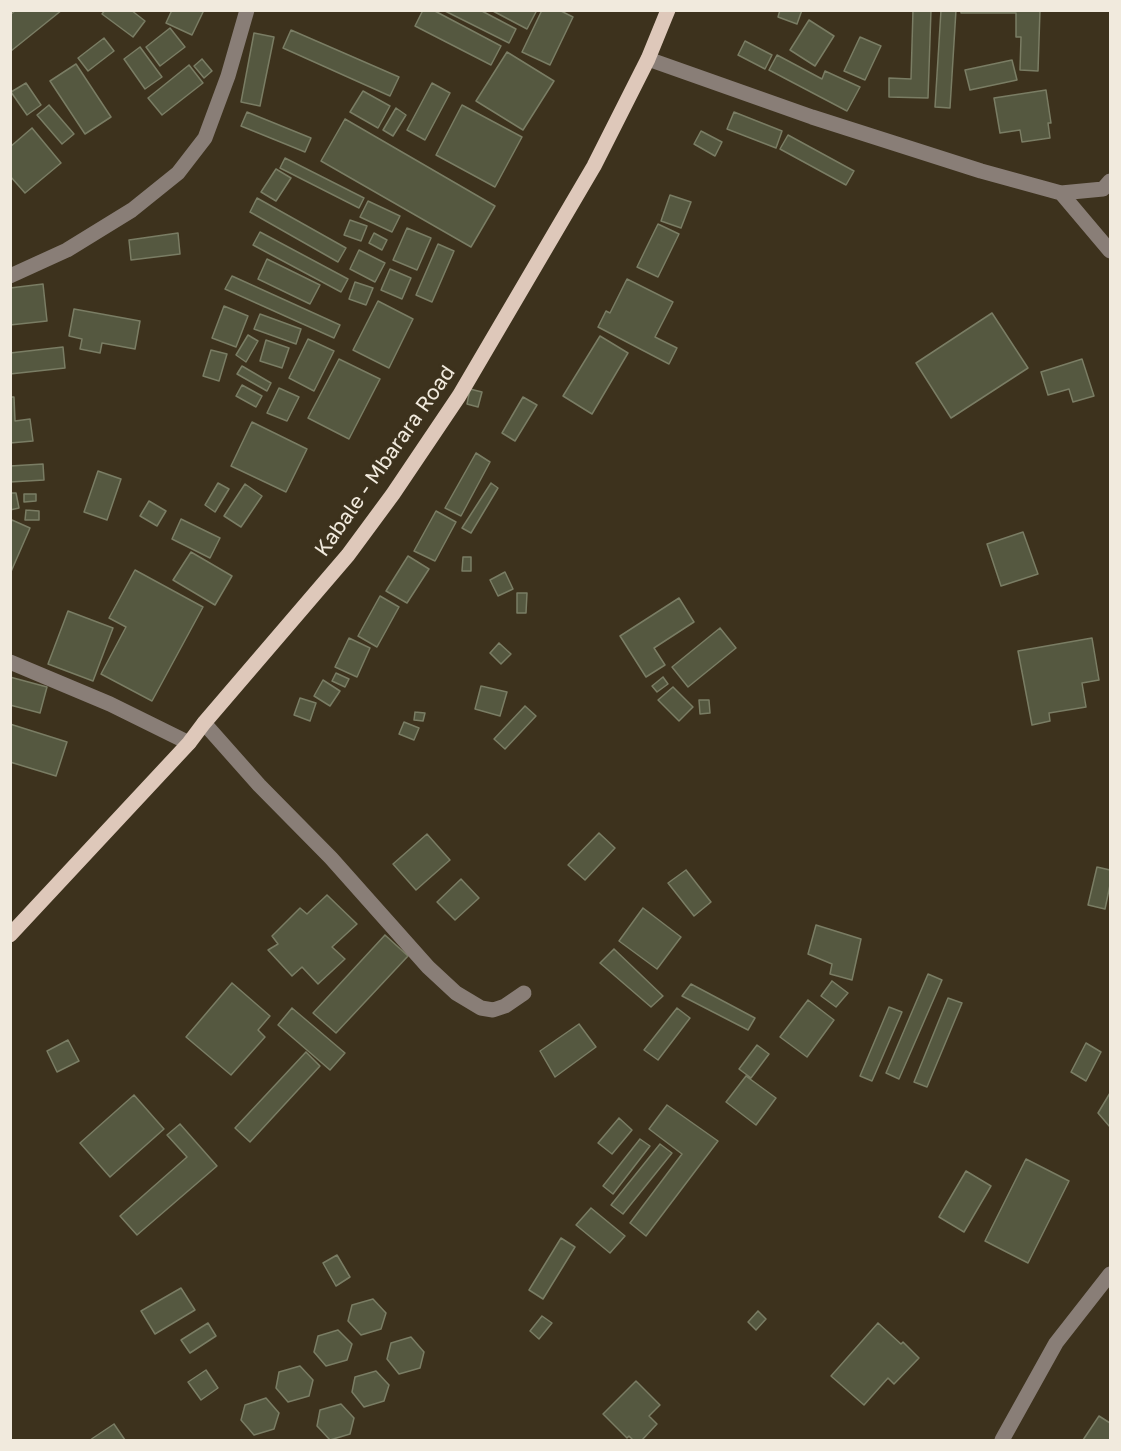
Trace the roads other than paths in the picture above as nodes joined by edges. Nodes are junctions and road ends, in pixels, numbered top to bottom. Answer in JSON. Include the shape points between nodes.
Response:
{"nodes":[{"id":1,"x":247,"y":10,"type":"edge"},
{"id":2,"x":668,"y":10,"type":"edge"},
{"id":3,"x":648,"y":59,"type":"junction"},
{"id":4,"x":1110,"y":181,"type":"edge"},
{"id":5,"x":1060,"y":193,"type":"junction"},
{"id":6,"x":1110,"y":251,"type":"edge"},
{"id":7,"x":10,"y":276,"type":"edge"},
{"id":8,"x":10,"y":662,"type":"edge"},
{"id":9,"x":204,"y":723,"type":"junction"},
{"id":10,"x":189,"y":743,"type":"junction"},
{"id":11,"x":10,"y":935,"type":"edge"},
{"id":12,"x":524,"y":993,"type":"dead end"},
{"id":13,"x":1110,"y":1274,"type":"edge"},
{"id":14,"x":1002,"y":1440,"type":"edge"}],
"edges":[{"from":1,"to":7,"type":"street","via":[[205,138],[178,173],[122,216],[66,250]]},
{"from":2,"to":3,"type":"main road","name":"Kabale - Mbarara Road"},
{"from":3,"to":5,"type":"street","via":[[823,120]]},
{"from":3,"to":9,"type":"main road","name":"Kabale - Mbarara Road","via":[[594,166],[459,396],[348,555]]},
{"from":4,"to":5,"type":"street","via":[[1103,189]]},
{"from":5,"to":6,"type":"street"},
{"from":8,"to":10,"type":"street"},
{"from":9,"to":10,"type":"main road","name":"Kabale - Mbarara Road"},
{"from":9,"to":12,"type":"street","via":[[456,993],[481,1008],[493,1010]]},
{"from":10,"to":11,"type":"main road","name":"Kabale - Mbarara Road"},
{"from":13,"to":14,"type":"street","via":[[1056,1342]]}]}
